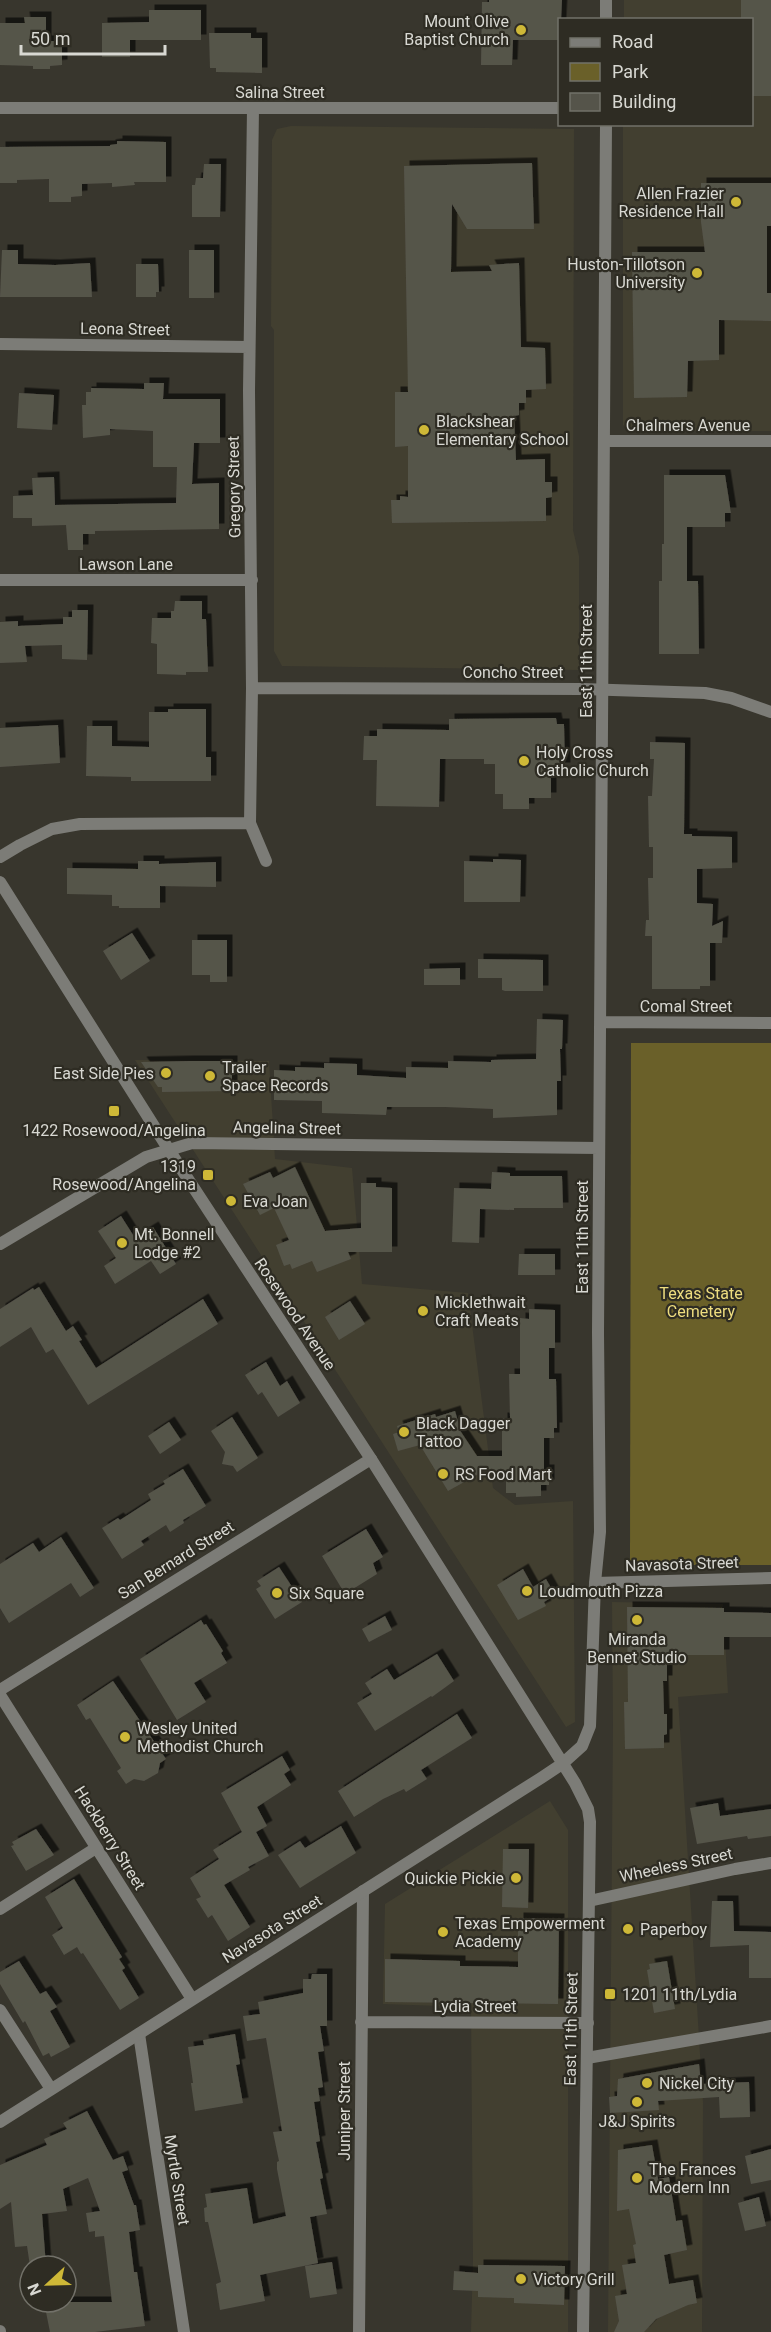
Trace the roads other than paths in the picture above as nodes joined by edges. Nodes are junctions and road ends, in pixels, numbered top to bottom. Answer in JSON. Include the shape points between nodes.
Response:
{"nodes":[{"id":1,"x":606,"y":0,"type":"edge"},
{"id":2,"x":606,"y":18,"type":"edge"},
{"id":3,"x":0,"y":108,"type":"edge"},
{"id":4,"x":558,"y":108,"type":"edge"},
{"id":5,"x":253,"y":109,"type":"junction"},
{"id":6,"x":606,"y":126,"type":"edge"},
{"id":7,"x":0,"y":344,"type":"edge"},
{"id":8,"x":249,"y":347,"type":"junction"},
{"id":9,"x":604,"y":441,"type":"junction"},
{"id":10,"x":771,"y":441,"type":"edge"},
{"id":11,"x":0,"y":580,"type":"edge"},
{"id":12,"x":252,"y":580,"type":"junction"},
{"id":13,"x":252,"y":688,"type":"junction"},
{"id":14,"x":603,"y":689,"type":"junction"},
{"id":15,"x":771,"y":712,"type":"edge"},
{"id":16,"x":250,"y":823,"type":"junction"},
{"id":17,"x":0,"y":857,"type":"edge"},
{"id":18,"x":266,"y":861,"type":"dead end"},
{"id":19,"x":0,"y":882,"type":"edge"},
{"id":20,"x":600,"y":1022,"type":"junction"},
{"id":21,"x":771,"y":1023,"type":"edge"},
{"id":22,"x":599,"y":1148,"type":"junction"},
{"id":23,"x":169,"y":1150,"type":"junction"},
{"id":24,"x":0,"y":1244,"type":"edge"},
{"id":25,"x":371,"y":1459,"type":"junction"},
{"id":26,"x":771,"y":1578,"type":"edge"},
{"id":27,"x":595,"y":1582,"type":"junction"},
{"id":28,"x":0,"y":1690,"type":"edge"},
{"id":29,"x":0,"y":1695,"type":"edge"},
{"id":30,"x":562,"y":1764,"type":"junction"},
{"id":31,"x":96,"y":1848,"type":"junction"},
{"id":32,"x":771,"y":1863,"type":"edge"},
{"id":33,"x":363,"y":1891,"type":"junction"},
{"id":34,"x":589,"y":1901,"type":"junction"},
{"id":35,"x":0,"y":1909,"type":"edge"},
{"id":36,"x":192,"y":1999,"type":"junction"},
{"id":37,"x":0,"y":2010,"type":"edge"},
{"id":38,"x":361,"y":2022,"type":"junction"},
{"id":39,"x":588,"y":2023,"type":"junction"},
{"id":40,"x":771,"y":2026,"type":"edge"},
{"id":41,"x":139,"y":2034,"type":"junction"},
{"id":42,"x":587,"y":2058,"type":"junction"},
{"id":43,"x":51,"y":2089,"type":"junction"},
{"id":44,"x":0,"y":2122,"type":"edge"},
{"id":45,"x":184,"y":2332,"type":"edge"},
{"id":46,"x":359,"y":2332,"type":"edge"},
{"id":47,"x":583,"y":2332,"type":"edge"}],
"edges":[{"from":1,"to":2,"type":"street"},
{"from":3,"to":5,"type":"street","name":"Salina Street"},
{"from":4,"to":5,"type":"street","name":"Salina Street"},
{"from":5,"to":8,"type":"street","name":"Gregory Street"},
{"from":6,"to":9,"type":"street","name":"East 11th Street"},
{"from":7,"to":8,"type":"street","name":"Leona Street"},
{"from":8,"to":12,"type":"street","name":"Gregory Street"},
{"from":9,"to":10,"type":"street","name":"Chalmers Avenue"},
{"from":9,"to":14,"type":"street","name":"East 11th Street"},
{"from":11,"to":12,"type":"street","name":"Lawson Lane"},
{"from":12,"to":13,"type":"street","name":"Gregory Street"},
{"from":13,"to":14,"type":"street","name":"Concho Street"},
{"from":13,"to":16,"type":"street","name":"Gregory Street"},
{"from":14,"to":15,"type":"street","name":"Concho Street","via":[[705,693]]},
{"from":14,"to":20,"type":"street","name":"East 11th Street"},
{"from":16,"to":17,"type":"street","via":[[80,824],[52,829]]},
{"from":16,"to":18,"type":"street","name":"Gregory Street"},
{"from":19,"to":23,"type":"street","name":"Rosewood Avenue"},
{"from":20,"to":21,"type":"street","name":"Comal Street"},
{"from":20,"to":22,"type":"street","name":"East 11th Street"},
{"from":22,"to":23,"type":"street","name":"Angelina Street","via":[[192,1143]]},
{"from":22,"to":27,"type":"street","name":"East 11th Street","via":[[600,1532]]},
{"from":23,"to":24,"type":"street","name":"Angelina Street","via":[[146,1157]]},
{"from":23,"to":25,"type":"street","name":"Rosewood Avenue"},
{"from":25,"to":28,"type":"street","name":"San Bernard Street"},
{"from":25,"to":30,"type":"street","name":"Rosewood Avenue"},
{"from":26,"to":27,"type":"street","name":"Navasota Street"},
{"from":27,"to":30,"type":"street","name":"East 11th Street","via":[[590,1726],[582,1746]]},
{"from":29,"to":31,"type":"street","name":"Hackberry Street"},
{"from":30,"to":33,"type":"street","name":"Navasota Street"},
{"from":30,"to":34,"type":"street","name":"East 11th Street","via":[[588,1809]]},
{"from":31,"to":35,"type":"street"},
{"from":31,"to":36,"type":"street","name":"Hackberry Street"},
{"from":32,"to":34,"type":"street","name":"Wheeless Street"},
{"from":33,"to":36,"type":"street","name":"Navasota Street"},
{"from":33,"to":38,"type":"street","name":"Juniper Street"},
{"from":34,"to":39,"type":"street","name":"East 11th Street"},
{"from":36,"to":41,"type":"street","name":"Navasota Street"},
{"from":37,"to":43,"type":"street"},
{"from":38,"to":39,"type":"street","name":"Lydia Street"},
{"from":38,"to":46,"type":"street","name":"Juniper Street"},
{"from":39,"to":42,"type":"street","name":"East 11th Street"},
{"from":40,"to":42,"type":"street"},
{"from":41,"to":43,"type":"street","name":"Navasota Street"},
{"from":41,"to":45,"type":"street","name":"Myrtle Street"},
{"from":42,"to":47,"type":"street","name":"East 11th Street"},
{"from":43,"to":44,"type":"street","name":"Navasota Street"}]}
